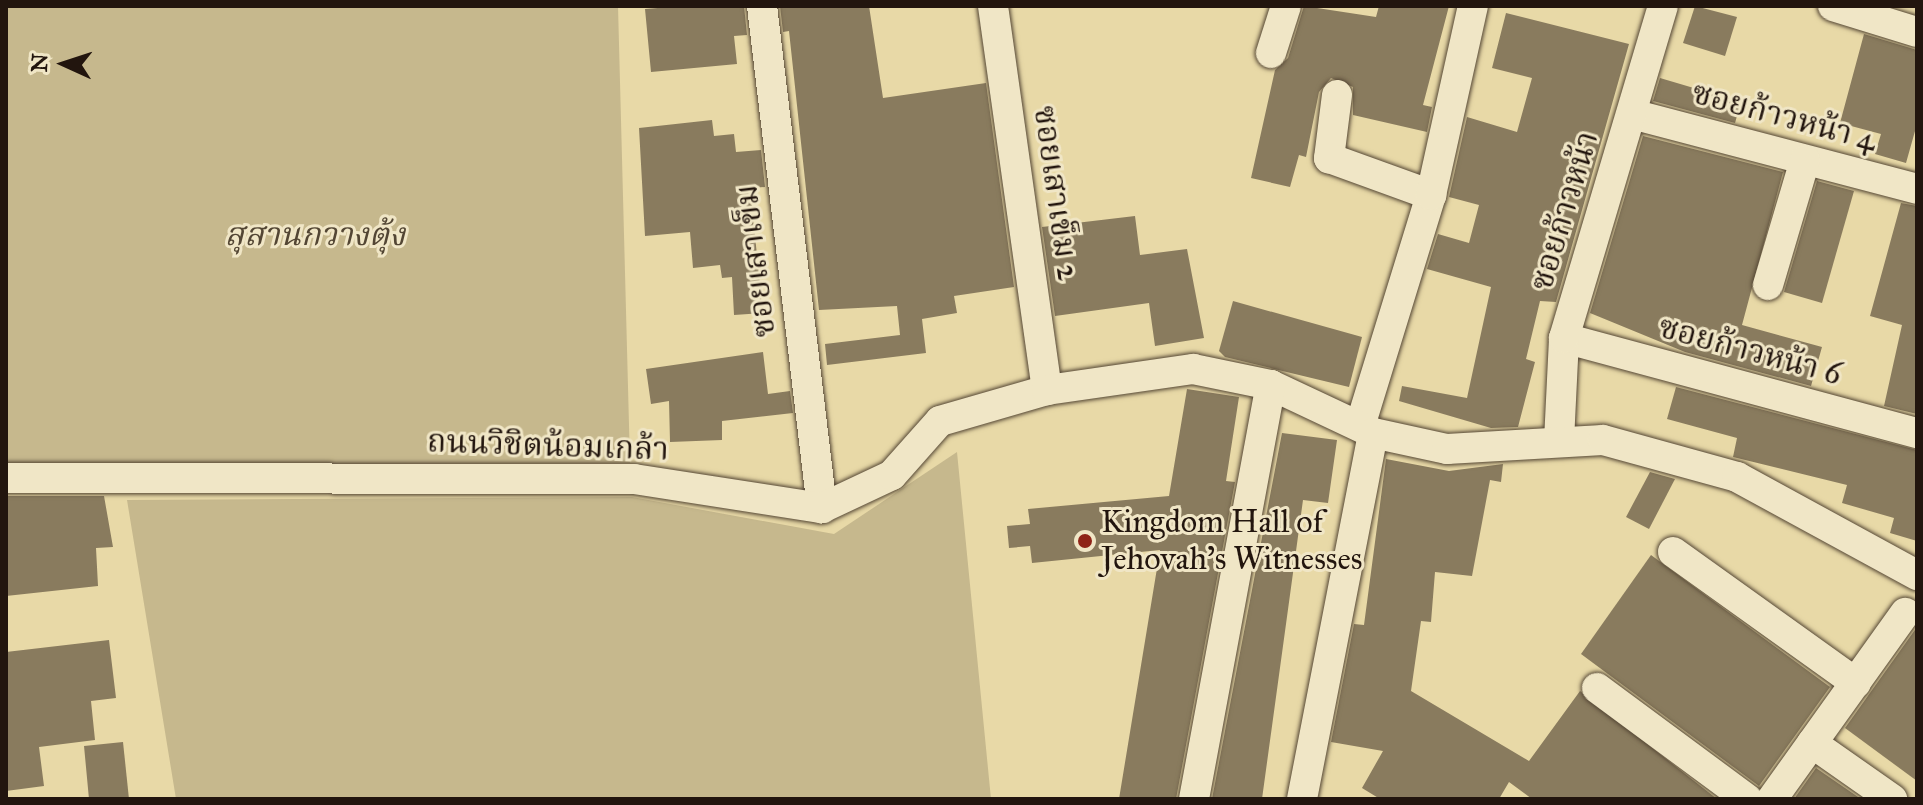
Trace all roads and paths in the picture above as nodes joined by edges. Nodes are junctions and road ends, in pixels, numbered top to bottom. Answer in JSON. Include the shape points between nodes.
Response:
{"nodes":[{"id":1,"x":762,"y":6,"type":"edge"},
{"id":2,"x":993,"y":6,"type":"edge"},
{"id":3,"x":1286,"y":6,"type":"edge"},
{"id":4,"x":1473,"y":6,"type":"edge"},
{"id":5,"x":1663,"y":6,"type":"edge"},
{"id":6,"x":1833,"y":6,"type":"edge"},
{"id":7,"x":1917,"y":32,"type":"edge"},
{"id":8,"x":1271,"y":53,"type":"dead end"},
{"id":9,"x":1337,"y":95,"type":"dead end"},
{"id":10,"x":1632,"y":114,"type":"junction"},
{"id":11,"x":1805,"y":160,"type":"junction"},
{"id":12,"x":1917,"y":189,"type":"edge"},
{"id":13,"x":1431,"y":195,"type":"junction"},
{"id":14,"x":1768,"y":285,"type":"dead end"},
{"id":15,"x":1564,"y":338,"type":"junction"},
{"id":16,"x":1271,"y":385,"type":"junction"},
{"id":17,"x":1047,"y":390,"type":"junction"},
{"id":18,"x":1366,"y":429,"type":"junction"},
{"id":19,"x":1917,"y":433,"type":"edge"},
{"id":20,"x":1559,"y":441,"type":"junction"},
{"id":21,"x":6,"y":478,"type":"edge"},
{"id":22,"x":822,"y":508,"type":"junction"},
{"id":23,"x":1673,"y":552,"type":"dead end"},
{"id":24,"x":1917,"y":575,"type":"edge"},
{"id":25,"x":1905,"y":613,"type":"dead end"},
{"id":26,"x":1856,"y":683,"type":"junction"},
{"id":27,"x":1597,"y":688,"type":"dead end"},
{"id":28,"x":1812,"y":743,"type":"junction"},
{"id":29,"x":1194,"y":799,"type":"edge"},
{"id":30,"x":1302,"y":799,"type":"edge"},
{"id":31,"x":1747,"y":799,"type":"edge"},
{"id":32,"x":1772,"y":799,"type":"edge"},
{"id":33,"x":1892,"y":799,"type":"edge"}],
"edges":[{"from":1,"to":22,"type":"street","name":"ซอยเสาเข็ม"},
{"from":2,"to":17,"type":"street","name":"ซอยเสาเข็ม 2"},
{"from":3,"to":8,"type":"street"},
{"from":4,"to":13,"type":"street"},
{"from":5,"to":10,"type":"street","name":"ซอยก้าวหน้า"},
{"from":6,"to":7,"type":"street"},
{"from":9,"to":13,"type":"street","via":[[1329,158]]},
{"from":10,"to":11,"type":"street","name":"ซอยก้าวหน้า 4"},
{"from":10,"to":15,"type":"street","name":"ซอยก้าวหน้า"},
{"from":11,"to":12,"type":"street","name":"ซอยก้าวหน้า 4"},
{"from":11,"to":14,"type":"street"},
{"from":13,"to":18,"type":"street"},
{"from":15,"to":19,"type":"street","name":"ซอยก้าวหน้า 6"},
{"from":15,"to":20,"type":"street","name":"ซอยก้าวหน้า"},
{"from":16,"to":17,"type":"street","via":[[1193,369]]},
{"from":16,"to":18,"type":"street"},
{"from":16,"to":29,"type":"street"},
{"from":17,"to":22,"type":"street","via":[[940,421],[892,475]]},
{"from":18,"to":20,"type":"street","via":[[1447,449]]},
{"from":18,"to":30,"type":"street"},
{"from":20,"to":24,"type":"street","via":[[1603,440],[1737,477]]},
{"from":21,"to":22,"type":"street","name":"ถนนวิชิตน้อมเกล้า","via":[[634,479]]},
{"from":23,"to":26,"type":"street"},
{"from":25,"to":26,"type":"street"},
{"from":26,"to":28,"type":"street"},
{"from":27,"to":31,"type":"street"},
{"from":28,"to":32,"type":"street"},
{"from":28,"to":33,"type":"street"}]}
